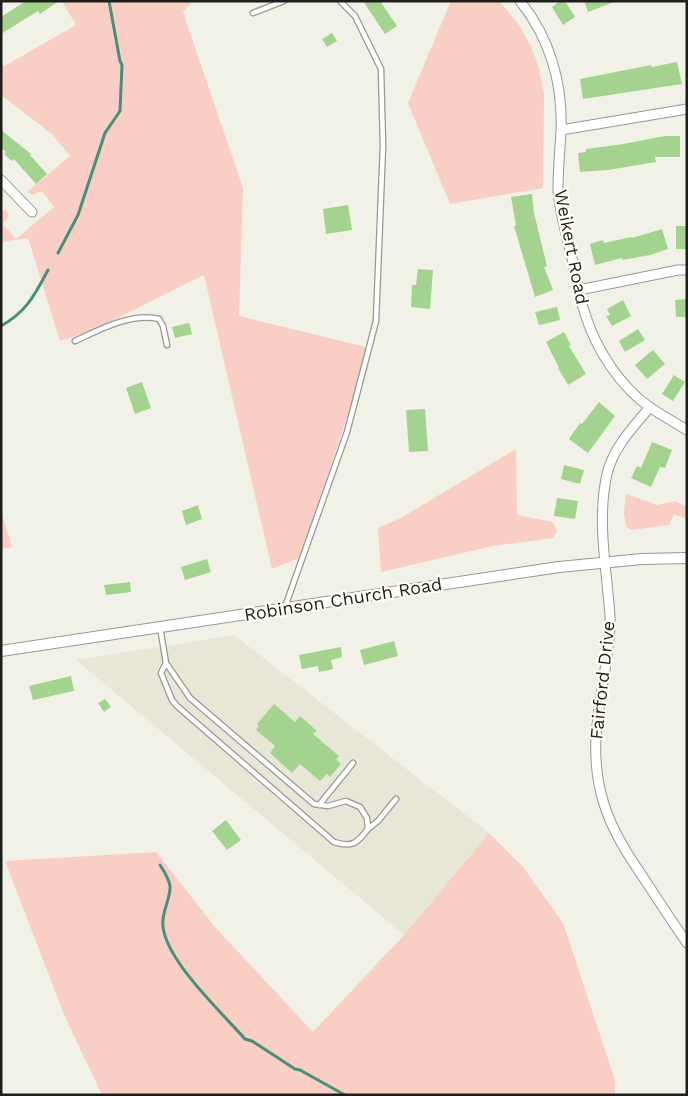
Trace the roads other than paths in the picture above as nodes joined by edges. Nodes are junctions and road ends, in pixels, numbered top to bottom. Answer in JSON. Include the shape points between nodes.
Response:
{"nodes":[{"id":1,"x":284,"y":1,"type":"edge"},
{"id":2,"x":340,"y":1,"type":"edge"},
{"id":3,"x":521,"y":2,"type":"edge"},
{"id":4,"x":253,"y":13,"type":"dead end"},
{"id":5,"x":687,"y":109,"type":"edge"},
{"id":6,"x":561,"y":130,"type":"junction"},
{"id":7,"x":1,"y":180,"type":"edge"},
{"id":8,"x":32,"y":212,"type":"dead end"},
{"id":9,"x":687,"y":270,"type":"edge"},
{"id":10,"x":579,"y":290,"type":"junction"},
{"id":11,"x":74,"y":340,"type":"dead end"},
{"id":12,"x":167,"y":345,"type":"dead end"},
{"id":13,"x":650,"y":408,"type":"junction"},
{"id":14,"x":687,"y":430,"type":"edge"},
{"id":15,"x":687,"y":558,"type":"edge"},
{"id":16,"x":605,"y":562,"type":"junction"},
{"id":17,"x":285,"y":608,"type":"junction"},
{"id":18,"x":160,"y":627,"type":"junction"},
{"id":19,"x":1,"y":651,"type":"edge"},
{"id":20,"x":166,"y":663,"type":"junction"},
{"id":21,"x":353,"y":763,"type":"dead end"},
{"id":22,"x":396,"y":799,"type":"dead end"},
{"id":23,"x":318,"y":805,"type":"junction"},
{"id":24,"x":368,"y":829,"type":"junction"},
{"id":25,"x":687,"y":943,"type":"edge"}],
"edges":[{"from":1,"to":4,"type":"lane"},
{"from":2,"to":17,"type":"lane","via":[[355,16],[380,69],[383,146],[376,321],[347,432]]},
{"from":3,"to":6,"type":"street","name":"Weikert Road","via":[[544,38],[555,69]]},
{"from":5,"to":6,"type":"street"},
{"from":6,"to":10,"type":"street","name":"Weikert Road","via":[[558,190]]},
{"from":7,"to":8,"type":"street"},
{"from":9,"to":10,"type":"street"},
{"from":10,"to":13,"type":"street","name":"Weikert Road","via":[[595,340],[610,365]]},
{"from":11,"to":12,"type":"lane","via":[[130,320],[149,317],[159,319]]},
{"from":13,"to":14,"type":"street","name":"Weikert Road"},
{"from":13,"to":16,"type":"street","name":"Fairford Drive","via":[[622,442],[608,472],[602,502]]},
{"from":15,"to":16,"type":"street","name":"Robinson Church Road"},
{"from":16,"to":17,"type":"street","name":"Robinson Church Road"},
{"from":16,"to":25,"type":"street","name":"Fairford Drive","via":[[610,629],[596,731],[600,789],[608,817],[621,843]]},
{"from":17,"to":18,"type":"street","name":"Robinson Church Road"},
{"from":18,"to":19,"type":"street","name":"Robinson Church Road"},
{"from":18,"to":20,"type":"lane"},
{"from":20,"to":23,"type":"lane","via":[[190,698]]},
{"from":20,"to":24,"type":"lane","via":[[161,673],[177,706],[334,842],[352,844]]},
{"from":21,"to":23,"type":"lane"},
{"from":22,"to":24,"type":"lane"},
{"from":23,"to":24,"type":"lane","via":[[346,801],[356,804],[367,818]]}]}
